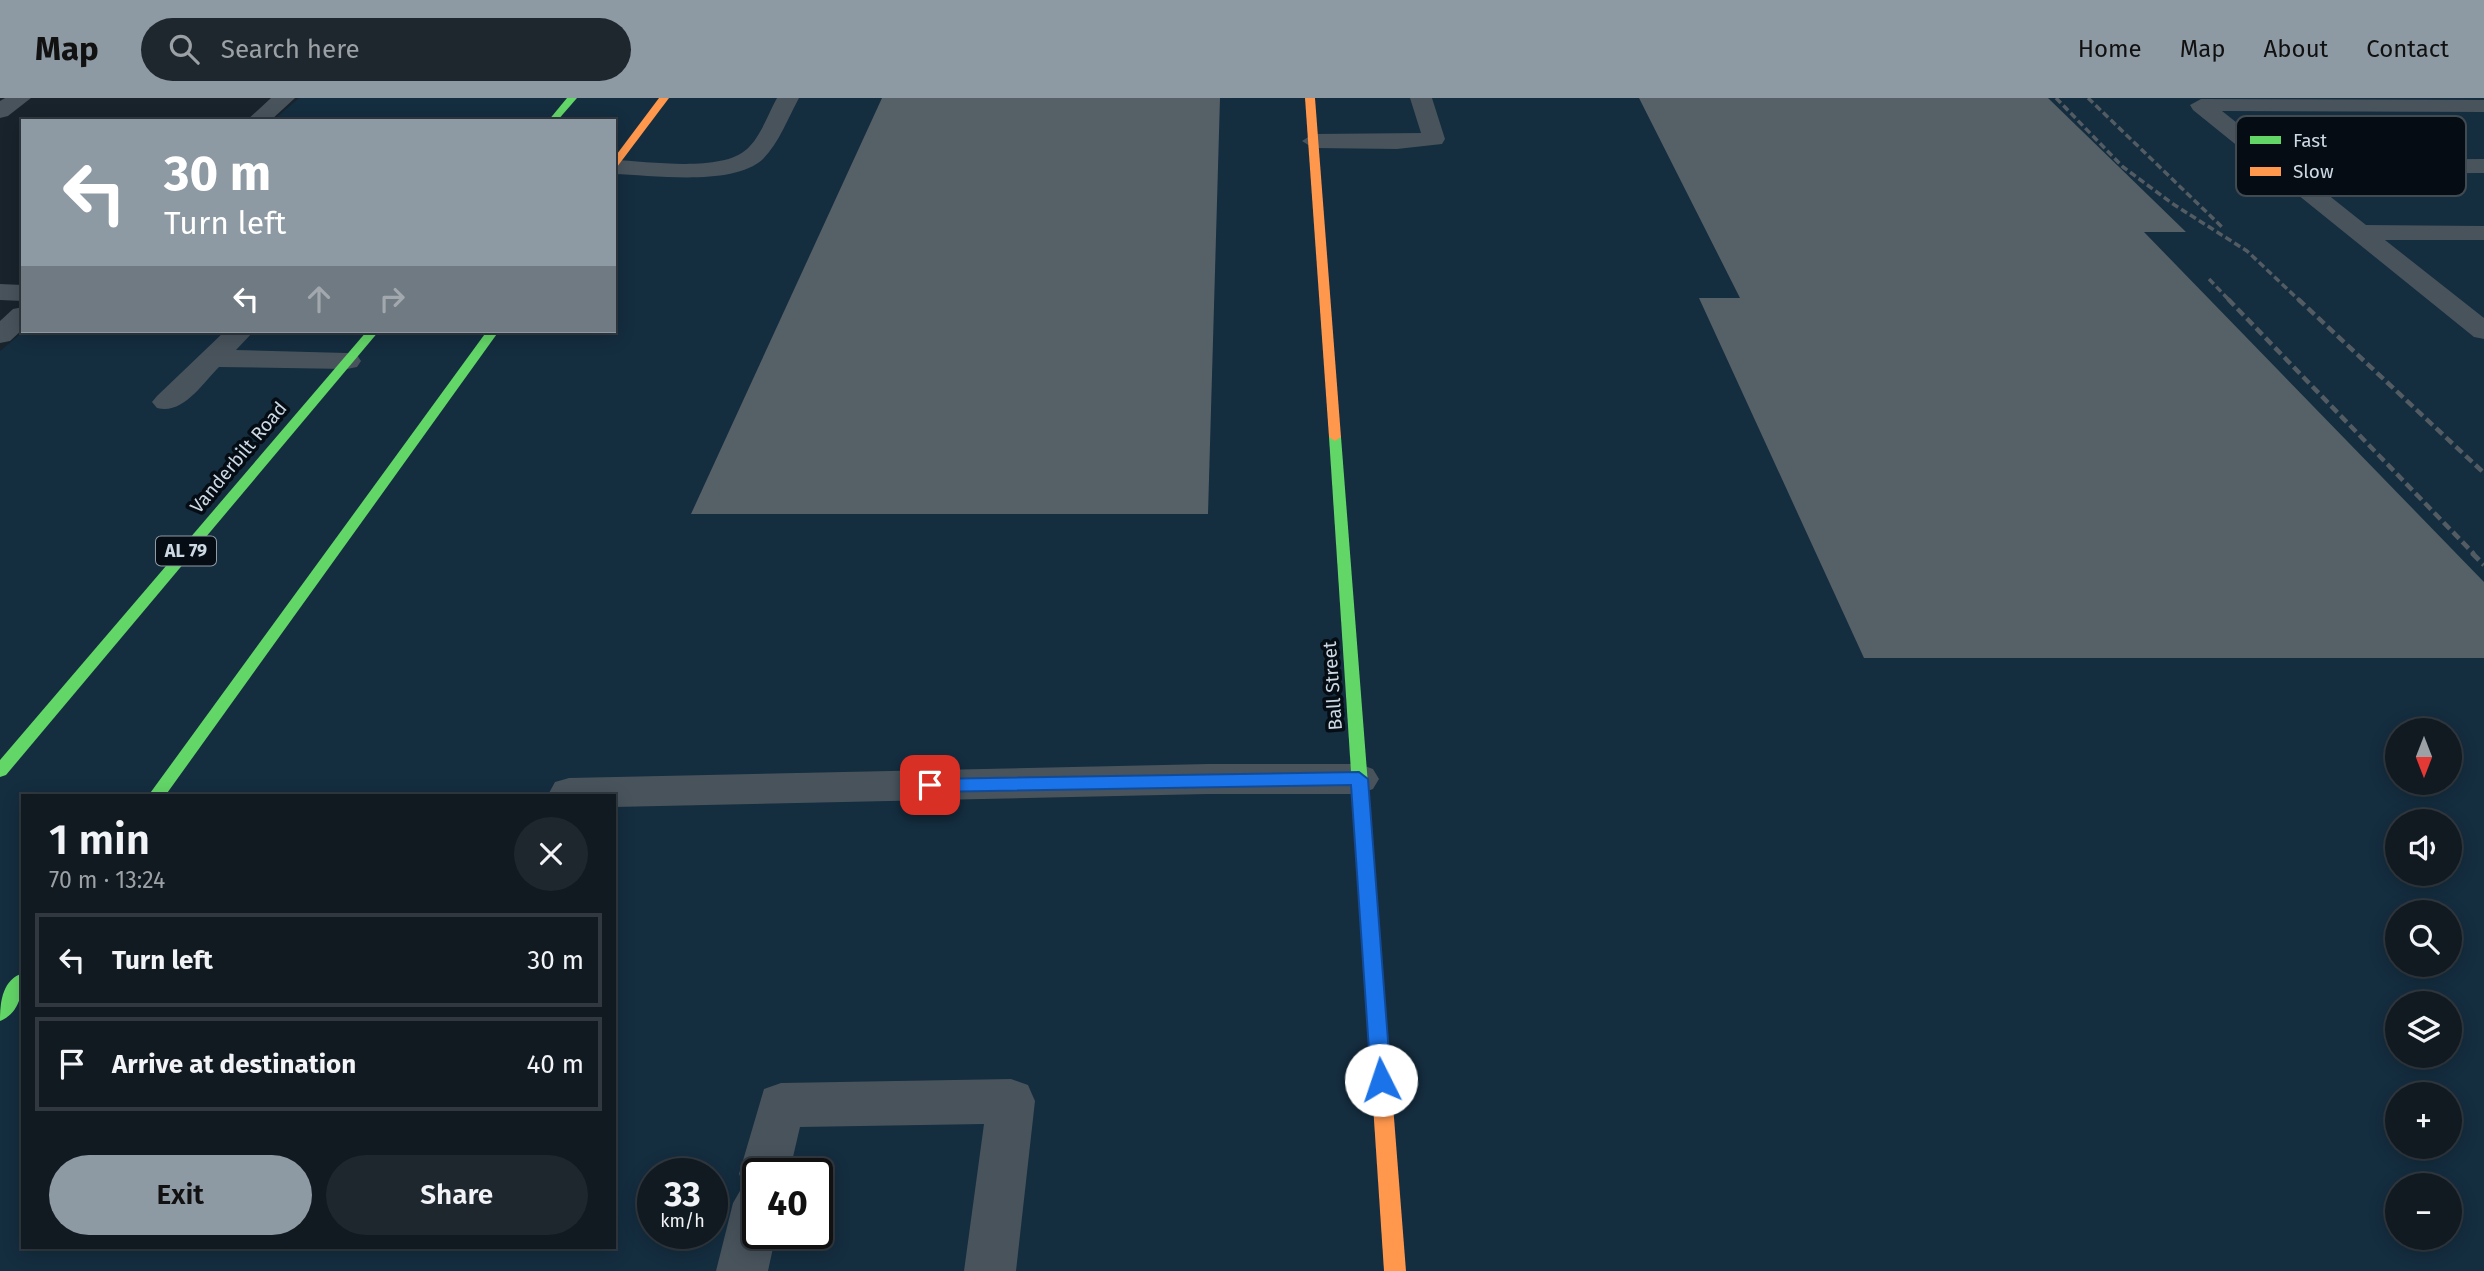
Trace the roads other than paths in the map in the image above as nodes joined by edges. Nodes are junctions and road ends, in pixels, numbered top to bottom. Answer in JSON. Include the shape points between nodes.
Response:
{"nodes":[{"id":1,"x":20,"y":98,"type":"edge"},
{"id":2,"x":284,"y":98,"type":"edge"},
{"id":3,"x":572,"y":98,"type":"edge"},
{"id":4,"x":664,"y":98,"type":"edge"},
{"id":5,"x":788,"y":98,"type":"edge"},
{"id":6,"x":1310,"y":98,"type":"edge"},
{"id":7,"x":1421,"y":98,"type":"edge"},
{"id":8,"x":2197,"y":102,"type":"edge"},
{"id":9,"x":2484,"y":106,"type":"edge"},
{"id":10,"x":0,"y":111,"type":"edge"},
{"id":11,"x":259,"y":119,"type":"edge"},
{"id":12,"x":554,"y":119,"type":"edge"},
{"id":13,"x":2236,"y":133,"type":"edge"},
{"id":14,"x":1313,"y":141,"type":"junction"},
{"id":15,"x":616,"y":163,"type":"edge"},
{"id":16,"x":616,"y":166,"type":"edge"},
{"id":17,"x":2466,"y":166,"type":"edge"},
{"id":18,"x":2484,"y":166,"type":"edge"},
{"id":19,"x":2314,"y":196,"type":"edge"},
{"id":20,"x":2358,"y":232,"type":"junction"},
{"id":21,"x":2484,"y":233,"type":"edge"},
{"id":22,"x":0,"y":292,"type":"edge"},
{"id":23,"x":21,"y":293,"type":"edge"},
{"id":24,"x":21,"y":317,"type":"edge"},
{"id":25,"x":2484,"y":331,"type":"edge"},
{"id":26,"x":238,"y":333,"type":"edge"},
{"id":27,"x":371,"y":333,"type":"edge"},
{"id":28,"x":492,"y":333,"type":"edge"},
{"id":29,"x":0,"y":335,"type":"edge"},
{"id":30,"x":212,"y":358,"type":"junction"},
{"id":31,"x":347,"y":361,"type":"junction"},
{"id":32,"x":167,"y":402,"type":"dead end"},
{"id":33,"x":0,"y":771,"type":"edge"},
{"id":34,"x":1359,"y":779,"type":"junction"},
{"id":35,"x":569,"y":793,"type":"dead end"},
{"id":36,"x":157,"y":794,"type":"edge"},
{"id":37,"x":21,"y":984,"type":"edge"},
{"id":38,"x":0,"y":1012,"type":"edge"},
{"id":39,"x":769,"y":1158,"type":"edge"},
{"id":40,"x":747,"y":1249,"type":"edge"},
{"id":41,"x":742,"y":1271,"type":"edge"},
{"id":42,"x":990,"y":1271,"type":"edge"},
{"id":43,"x":1395,"y":1271,"type":"edge"}],
"edges":[{"from":1,"to":10,"type":"street"},
{"from":2,"to":11,"type":"lane"},
{"from":3,"to":12,"type":"street"},
{"from":4,"to":15,"type":"street"},
{"from":5,"to":16,"type":"lane","via":[[755,154],[736,165]]},
{"from":6,"to":14,"type":"street","name":"Ball Street"},
{"from":7,"to":14,"type":"lane","via":[[1434,139]]},
{"from":8,"to":9,"type":"lane"},
{"from":8,"to":13,"type":"lane"},
{"from":14,"to":34,"type":"street","name":"Ball Street"},
{"from":17,"to":18,"type":"lane"},
{"from":19,"to":20,"type":"lane"},
{"from":20,"to":21,"type":"lane"},
{"from":20,"to":25,"type":"lane"},
{"from":22,"to":23,"type":"street"},
{"from":24,"to":29,"type":"lane"},
{"from":26,"to":30,"type":"lane"},
{"from":27,"to":31,"type":"street","name":"Vanderbilt Road","number":"AL 79"},
{"from":28,"to":36,"type":"street"},
{"from":30,"to":31,"type":"lane"},
{"from":30,"to":32,"type":"lane"},
{"from":31,"to":33,"type":"street","name":"Vanderbilt Road","number":"AL 79"},
{"from":34,"to":35,"type":"lane"},
{"from":34,"to":43,"type":"street","name":"Ball Street"},
{"from":37,"to":38,"type":"street"},
{"from":39,"to":42,"type":"lane","via":[[781,1105],[1011,1101]]},
{"from":40,"to":41,"type":"lane"}]}
